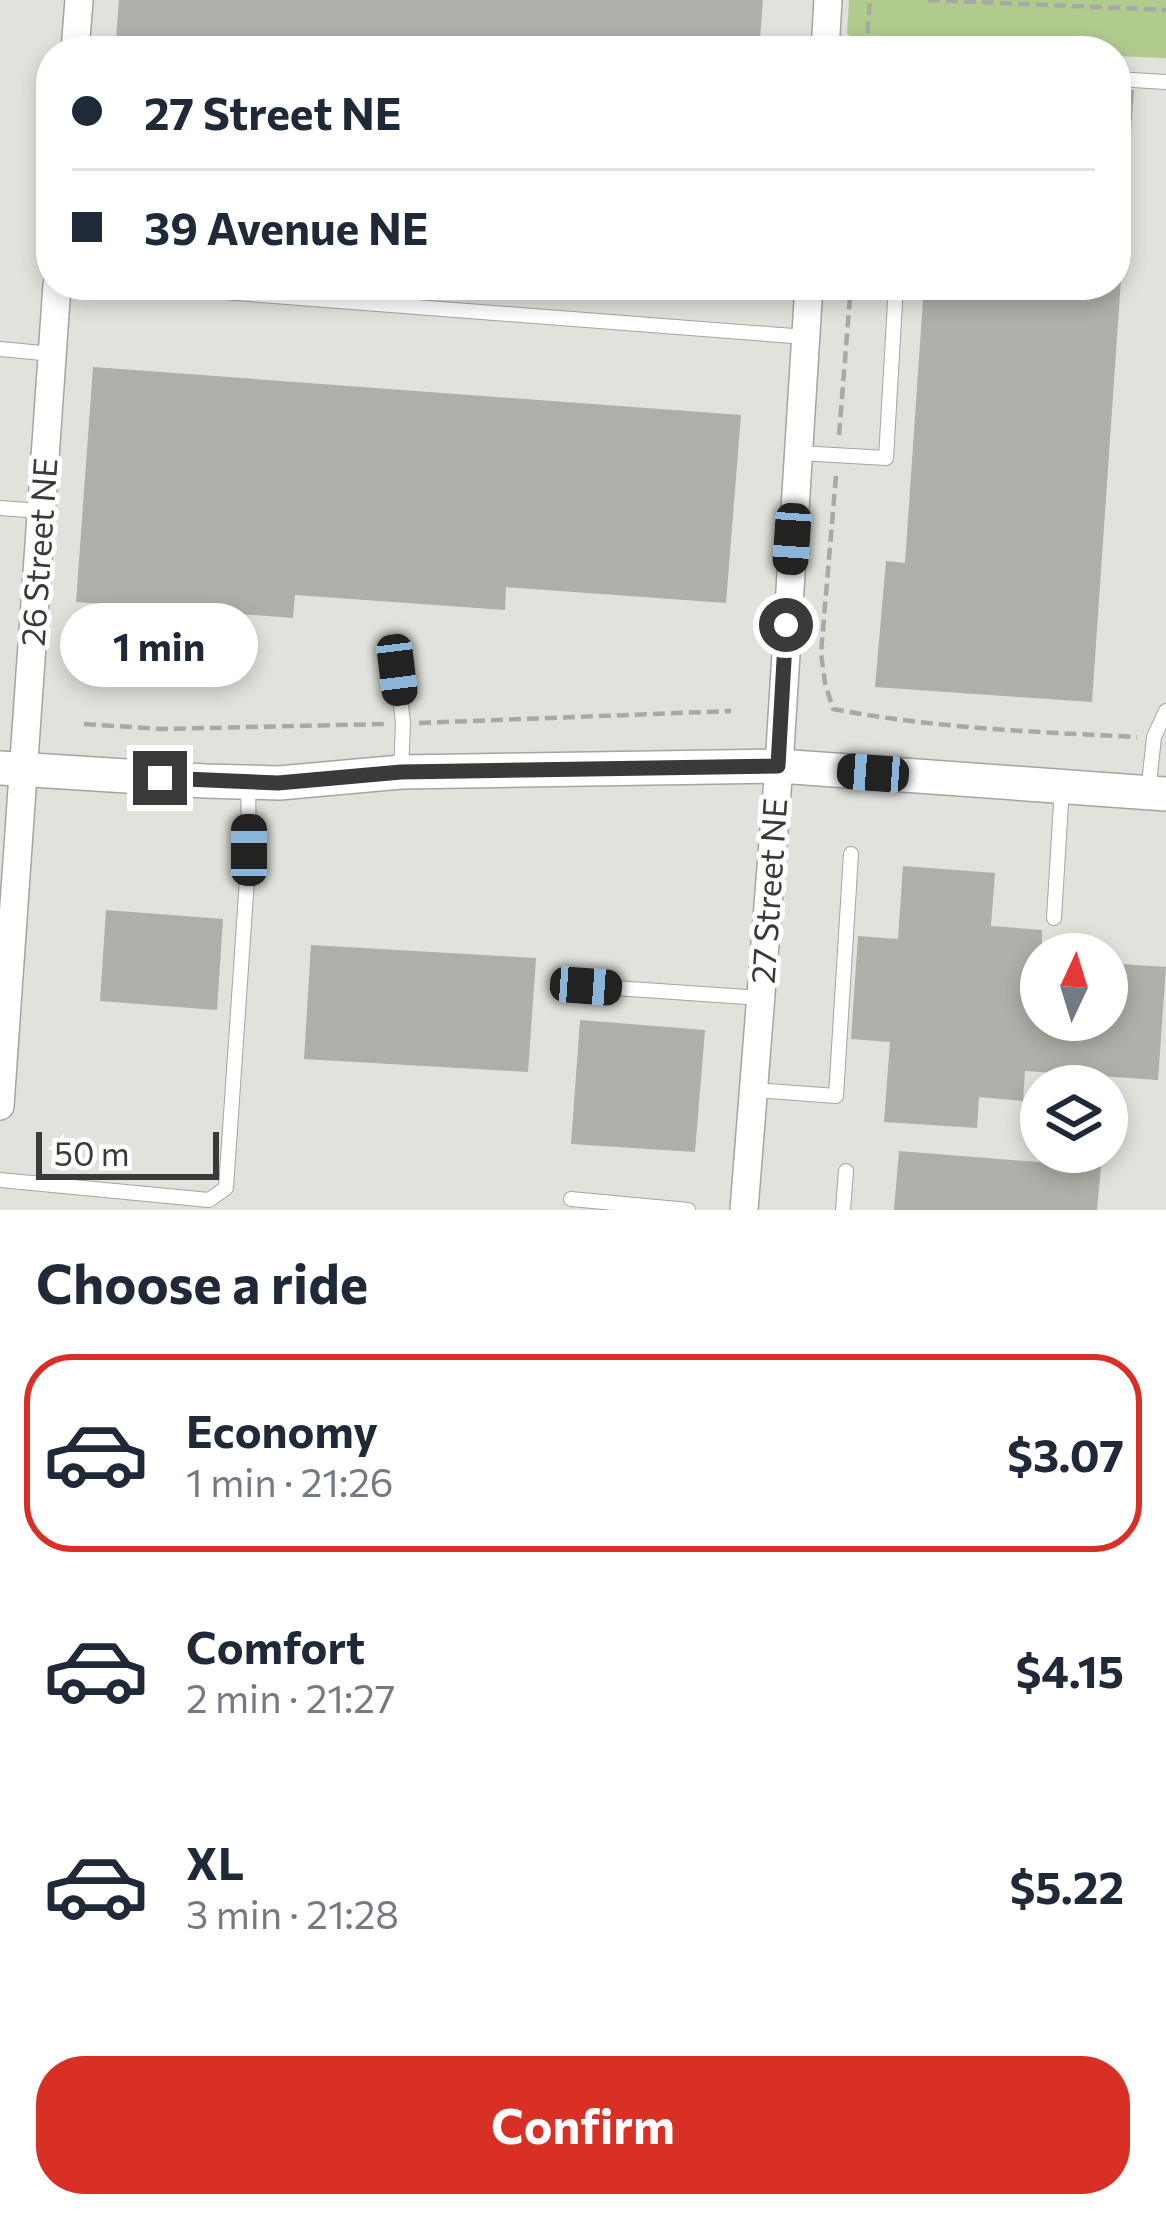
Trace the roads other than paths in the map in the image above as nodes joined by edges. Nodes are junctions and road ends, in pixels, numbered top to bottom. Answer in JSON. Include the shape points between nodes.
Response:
{"nodes":[{"id":1,"x":79,"y":0,"type":"edge"},
{"id":2,"x":828,"y":0,"type":"edge"},
{"id":3,"x":76,"y":36,"type":"edge"},
{"id":4,"x":826,"y":36,"type":"edge"},
{"id":5,"x":1131,"y":80,"type":"edge"},
{"id":6,"x":1166,"y":82,"type":"edge"},
{"id":7,"x":56,"y":300,"type":"edge"},
{"id":8,"x":326,"y":300,"type":"edge"},
{"id":9,"x":808,"y":300,"type":"edge"},
{"id":10,"x":895,"y":300,"type":"edge"},
{"id":11,"x":806,"y":337,"type":"junction"},
{"id":12,"x":0,"y":349,"type":"edge"},
{"id":13,"x":53,"y":354,"type":"junction"},
{"id":14,"x":799,"y":453,"type":"junction"},
{"id":15,"x":0,"y":508,"type":"edge"},
{"id":16,"x":42,"y":511,"type":"junction"},
{"id":17,"x":397,"y":670,"type":"dead end"},
{"id":18,"x":1166,"y":711,"type":"edge"},
{"id":19,"x":778,"y":766,"type":"junction"},
{"id":20,"x":12,"y":768,"type":"edge"},
{"id":21,"x":401,"y":772,"type":"junction"},
{"id":22,"x":248,"y":782,"type":"junction"},
{"id":23,"x":1062,"y":787,"type":"junction"},
{"id":24,"x":1157,"y":793,"type":"edge"},
{"id":25,"x":851,"y":854,"type":"dead end"},
{"id":26,"x":1054,"y":919,"type":"dead end"},
{"id":27,"x":586,"y":986,"type":"dead end"},
{"id":28,"x":761,"y":998,"type":"junction"},
{"id":29,"x":754,"y":1090,"type":"junction"},
{"id":30,"x":0,"y":1106,"type":"edge"},
{"id":31,"x":846,"y":1172,"type":"dead end"},
{"id":32,"x":0,"y":1180,"type":"edge"},
{"id":33,"x":571,"y":1199,"type":"dead end"},
{"id":34,"x":688,"y":1210,"type":"edge"},
{"id":35,"x":745,"y":1210,"type":"edge"},
{"id":36,"x":843,"y":1210,"type":"edge"}],
"edges":[{"from":1,"to":3,"type":"street"},
{"from":2,"to":4,"type":"street"},
{"from":5,"to":6,"type":"lane"},
{"from":7,"to":13,"type":"street","name":"26 Street NE"},
{"from":8,"to":11,"type":"lane"},
{"from":9,"to":11,"type":"street","name":"27 Street NE"},
{"from":10,"to":14,"type":"lane","via":[[886,458]]},
{"from":11,"to":14,"type":"street","name":"27 Street NE"},
{"from":12,"to":13,"type":"lane"},
{"from":13,"to":16,"type":"street","name":"26 Street NE"},
{"from":14,"to":19,"type":"street","name":"27 Street NE"},
{"from":15,"to":16,"type":"lane"},
{"from":16,"to":20,"type":"street","name":"26 Street NE"},
{"from":17,"to":21,"type":"lane"},
{"from":18,"to":24,"type":"lane","via":[[1154,737]]},
{"from":19,"to":21,"type":"street"},
{"from":19,"to":23,"type":"street"},
{"from":19,"to":28,"type":"street","name":"27 Street NE"},
{"from":20,"to":22,"type":"street"},
{"from":20,"to":30,"type":"street","name":"26 Street NE"},
{"from":21,"to":22,"type":"street"},
{"from":22,"to":32,"type":"lane","via":[[226,1188],[209,1200]]},
{"from":23,"to":24,"type":"street"},
{"from":23,"to":26,"type":"lane"},
{"from":25,"to":29,"type":"lane","via":[[836,1096]]},
{"from":27,"to":28,"type":"lane"},
{"from":28,"to":29,"type":"street","name":"27 Street NE"},
{"from":29,"to":35,"type":"street","name":"27 Street NE"},
{"from":31,"to":36,"type":"lane"},
{"from":33,"to":34,"type":"lane"}]}
